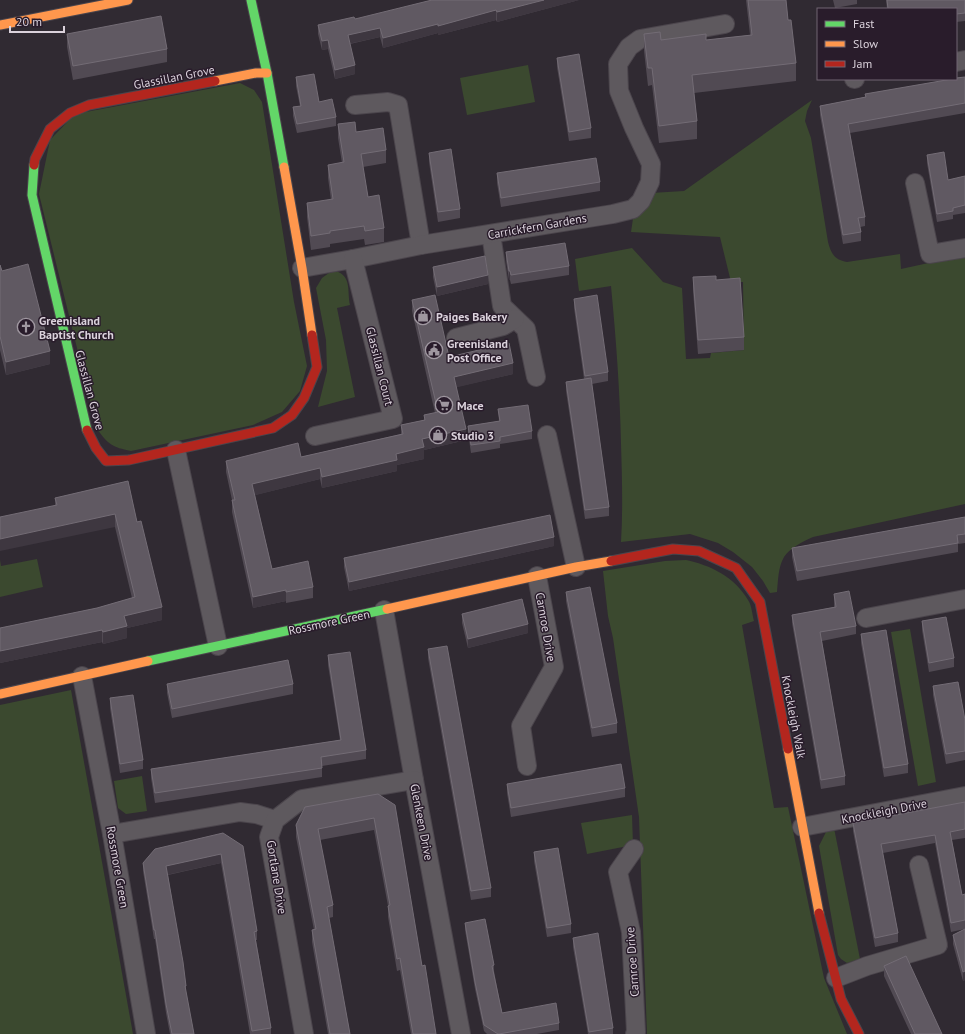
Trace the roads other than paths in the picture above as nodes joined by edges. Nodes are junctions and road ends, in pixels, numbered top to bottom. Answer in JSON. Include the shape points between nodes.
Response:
{"nodes":[{"id":1,"x":128,"y":0,"type":"edge"},
{"id":2,"x":251,"y":0,"type":"edge"},
{"id":3,"x":725,"y":24,"type":"dead end"},
{"id":4,"x":0,"y":25,"type":"edge"},
{"id":5,"x":267,"y":73,"type":"junction"},
{"id":6,"x":355,"y":104,"type":"dead end"},
{"id":7,"x":915,"y":183,"type":"dead end"},
{"id":8,"x":491,"y":234,"type":"junction"},
{"id":9,"x":421,"y":245,"type":"junction"},
{"id":10,"x":965,"y":248,"type":"edge"},
{"id":11,"x":353,"y":259,"type":"junction"},
{"id":12,"x":302,"y":268,"type":"junction"},
{"id":13,"x":515,"y":319,"type":"junction"},
{"id":14,"x":456,"y":338,"type":"dead end"},
{"id":15,"x":536,"y":377,"type":"dead end"},
{"id":16,"x":547,"y":435,"type":"dead end"},
{"id":17,"x":315,"y":436,"type":"dead end"},
{"id":18,"x":176,"y":450,"type":"junction"},
{"id":19,"x":576,"y":568,"type":"junction"},
{"id":20,"x":537,"y":576,"type":"junction"},
{"id":21,"x":965,"y":599,"type":"edge"},
{"id":22,"x":384,"y":610,"type":"junction"},
{"id":23,"x":866,"y":618,"type":"dead end"},
{"id":24,"x":218,"y":646,"type":"junction"},
{"id":25,"x":82,"y":676,"type":"junction"},
{"id":26,"x":0,"y":694,"type":"edge"},
{"id":27,"x":527,"y":766,"type":"dead end"},
{"id":28,"x":414,"y":780,"type":"junction"},
{"id":29,"x":965,"y":796,"type":"edge"},
{"id":30,"x":275,"y":820,"type":"junction"},
{"id":31,"x":802,"y":826,"type":"junction"},
{"id":32,"x":112,"y":834,"type":"junction"},
{"id":33,"x":634,"y":849,"type":"dead end"},
{"id":34,"x":919,"y":865,"type":"dead end"},
{"id":35,"x":836,"y":978,"type":"junction"},
{"id":36,"x":146,"y":1034,"type":"edge"},
{"id":37,"x":304,"y":1034,"type":"edge"},
{"id":38,"x":462,"y":1034,"type":"edge"},
{"id":39,"x":635,"y":1034,"type":"edge"},
{"id":40,"x":859,"y":1034,"type":"edge"}],
"edges":[{"from":1,"to":4,"type":"street"},
{"from":2,"to":5,"type":"street","name":"Glassillan Grove"},
{"from":3,"to":8,"type":"street","name":"Carrickfern Gardens","via":[[640,39],[628,47],[618,64],[618,90],[651,164],[650,182],[633,210]]},
{"from":5,"to":12,"type":"street","name":"Glassillan Grove"},
{"from":5,"to":18,"type":"street","name":"Glassillan Grove","via":[[89,105],[70,113],[50,129],[35,159],[32,195],[87,432],[106,461],[129,460]]},
{"from":6,"to":9,"type":"street","via":[[388,102],[398,105]]},
{"from":7,"to":10,"type":"street","via":[[930,254]]},
{"from":8,"to":9,"type":"street","name":"Carrickfern Gardens"},
{"from":8,"to":13,"type":"street","via":[[502,306]]},
{"from":9,"to":11,"type":"street","name":"Carrickfern Gardens"},
{"from":11,"to":12,"type":"street","name":"Carrickfern Gardens"},
{"from":11,"to":17,"type":"street","name":"Glassillan Court","via":[[393,419]]},
{"from":12,"to":18,"type":"street","name":"Glassillan Grove","via":[[317,367],[304,398],[292,415],[273,428]]},
{"from":13,"to":14,"type":"street","via":[[503,326]]},
{"from":13,"to":15,"type":"street","via":[[526,329]]},
{"from":16,"to":19,"type":"street"},
{"from":18,"to":24,"type":"street"},
{"from":19,"to":20,"type":"street","name":"Rossmore Green"},
{"from":19,"to":31,"type":"street","name":"Knockleigh Walk","via":[[673,549],[699,551],[736,568],[760,602]]},
{"from":20,"to":22,"type":"street","name":"Rossmore Green"},
{"from":20,"to":27,"type":"street","name":"Carnroe Drive","via":[[554,667],[521,726]]},
{"from":21,"to":23,"type":"street"},
{"from":22,"to":24,"type":"street","name":"Rossmore Green"},
{"from":22,"to":28,"type":"street","name":"Glenkeen Drive"},
{"from":24,"to":25,"type":"street","name":"Rossmore Green"},
{"from":25,"to":26,"type":"street","name":"Rossmore Green"},
{"from":25,"to":32,"type":"street","name":"Rossmore Green"},
{"from":28,"to":30,"type":"street","via":[[302,799]]},
{"from":28,"to":38,"type":"street","name":"Glenkeen Drive"},
{"from":29,"to":31,"type":"street","name":"Knockleigh Drive"},
{"from":30,"to":32,"type":"street","via":[[240,812]]},
{"from":30,"to":37,"type":"street","name":"Gortlane Drive","via":[[269,837]]},
{"from":31,"to":35,"type":"street","name":"Knockleigh Walk","via":[[816,900]]},
{"from":32,"to":36,"type":"street","name":"Rossmore Green"},
{"from":33,"to":39,"type":"street","name":"Carnroe Drive","via":[[618,872],[631,932]]},
{"from":34,"to":35,"type":"street","via":[[938,946],[867,966]]},
{"from":35,"to":40,"type":"street","name":"Knockleigh Walk","via":[[841,999]]}]}
